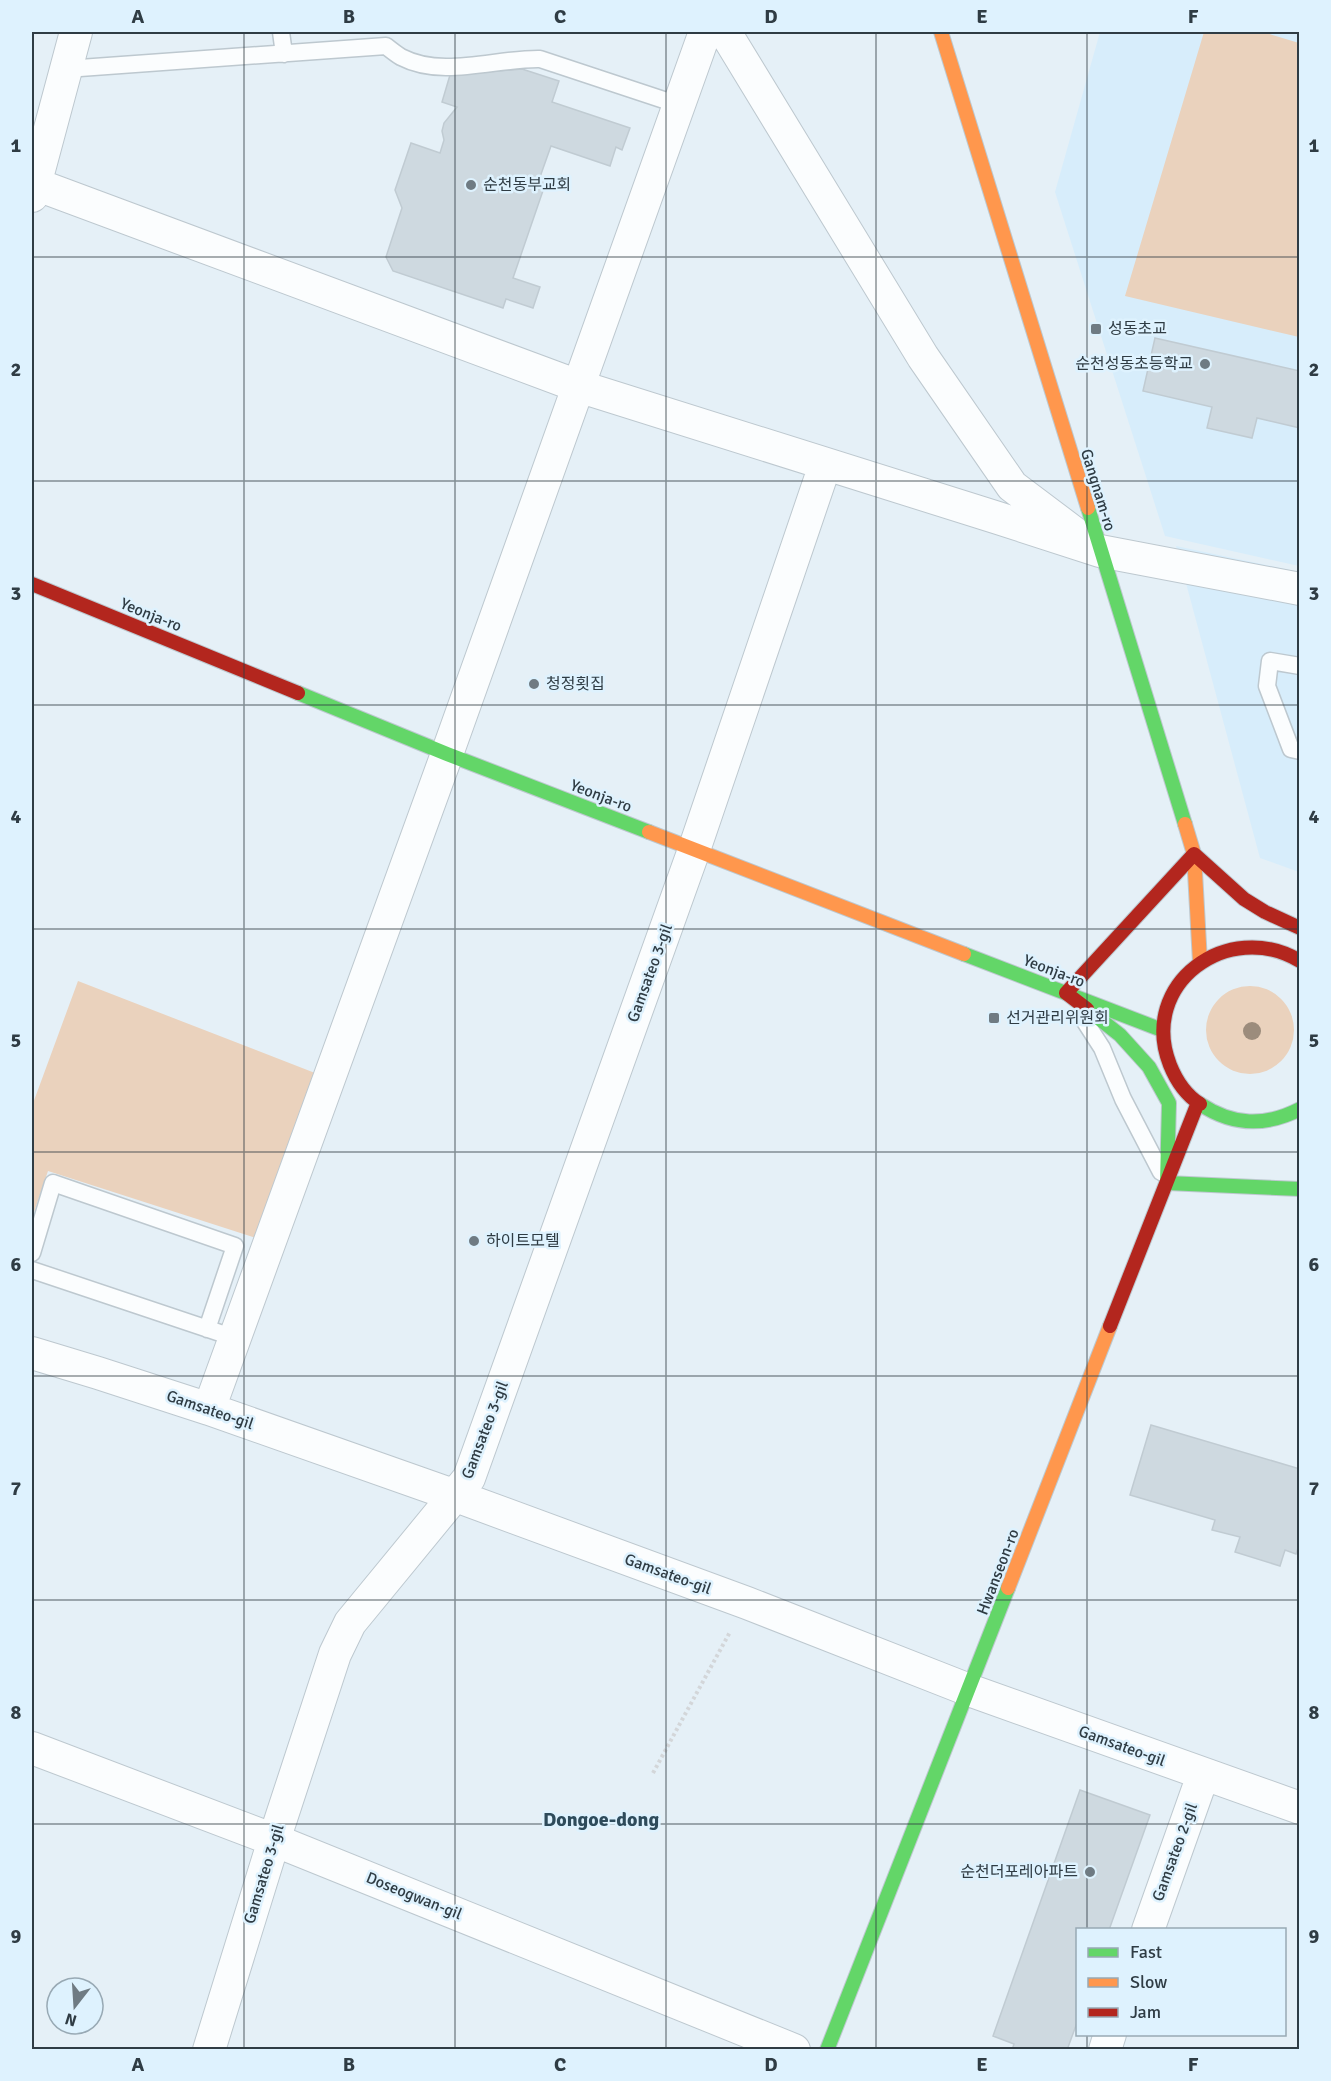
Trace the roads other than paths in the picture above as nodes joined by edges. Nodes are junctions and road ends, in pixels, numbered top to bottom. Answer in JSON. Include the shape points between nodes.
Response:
{"nodes":[{"id":1,"x":76,"y":32,"type":"edge"},
{"id":2,"x":281,"y":32,"type":"edge"},
{"id":3,"x":705,"y":32,"type":"edge"},
{"id":4,"x":725,"y":32,"type":"edge"},
{"id":5,"x":941,"y":32,"type":"edge"},
{"id":6,"x":284,"y":54,"type":"junction"},
{"id":7,"x":66,"y":69,"type":"junction"},
{"id":8,"x":679,"y":105,"type":"junction"},
{"id":9,"x":33,"y":190,"type":"edge"},
{"id":10,"x":578,"y":386,"type":"junction"},
{"id":11,"x":825,"y":465,"type":"junction"},
{"id":12,"x":1100,"y":551,"type":"junction"},
{"id":13,"x":32,"y":584,"type":"edge"},
{"id":14,"x":1299,"y":589,"type":"edge"},
{"id":15,"x":32,"y":599,"type":"edge"},
{"id":16,"x":88,"y":607,"type":"junction"},
{"id":17,"x":1299,"y":666,"type":"edge"},
{"id":18,"x":1299,"y":751,"type":"edge"},
{"id":19,"x":447,"y":754,"type":"junction"},
{"id":20,"x":694,"y":850,"type":"junction"},
{"id":21,"x":1194,"y":854,"type":"junction"},
{"id":22,"x":1297,"y":924,"type":"edge"},
{"id":23,"x":1258,"y":947,"type":"junction"},
{"id":24,"x":1299,"y":961,"type":"edge"},
{"id":25,"x":1200,"y":962,"type":"junction"},
{"id":26,"x":1066,"y":993,"type":"junction"},
{"id":27,"x":1162,"y":1030,"type":"junction"},
{"id":28,"x":1197,"y":1105,"type":"junction"},
{"id":29,"x":1299,"y":1109,"type":"edge"},
{"id":30,"x":1167,"y":1183,"type":"junction"},
{"id":31,"x":1299,"y":1189,"type":"edge"},
{"id":32,"x":32,"y":1252,"type":"edge"},
{"id":33,"x":32,"y":1270,"type":"edge"},
{"id":34,"x":221,"y":1333,"type":"junction"},
{"id":35,"x":32,"y":1353,"type":"edge"},
{"id":36,"x":209,"y":1409,"type":"junction"},
{"id":37,"x":456,"y":1496,"type":"junction"},
{"id":38,"x":969,"y":1690,"type":"junction"},
{"id":39,"x":32,"y":1748,"type":"edge"},
{"id":40,"x":1203,"y":1775,"type":"junction"},
{"id":41,"x":1299,"y":1808,"type":"edge"},
{"id":42,"x":274,"y":1840,"type":"junction"},
{"id":43,"x":1148,"y":1928,"type":"edge"},
{"id":44,"x":209,"y":2049,"type":"edge"},
{"id":45,"x":794,"y":2049,"type":"edge"},
{"id":46,"x":827,"y":2049,"type":"edge"}],
"edges":[{"from":1,"to":7,"type":"street"},
{"from":2,"to":6,"type":"lane"},
{"from":3,"to":8,"type":"street"},
{"from":4,"to":12,"type":"street","via":[[923,357],[1012,486]]},
{"from":5,"to":12,"type":"main road","name":"Gangnam-ro"},
{"from":6,"to":7,"type":"lane"},
{"from":6,"to":8,"type":"lane","via":[[386,46],[402,57],[428,66],[540,59]]},
{"from":7,"to":9,"type":"street"},
{"from":8,"to":10,"type":"street"},
{"from":9,"to":10,"type":"street"},
{"from":10,"to":11,"type":"street"},
{"from":10,"to":19,"type":"street"},
{"from":11,"to":12,"type":"street"},
{"from":11,"to":20,"type":"street","name":"Gamsateo 3-gil"},
{"from":12,"to":14,"type":"street"},
{"from":12,"to":21,"type":"main road","name":"Gangnam-ro"},
{"from":13,"to":16,"type":"main road","name":"Yeonja-ro"},
{"from":15,"to":16,"type":"main road"},
{"from":16,"to":19,"type":"main road","name":"Yeonja-ro"},
{"from":17,"to":18,"type":"lane","via":[[1270,661],[1267,686],[1291,749]]},
{"from":19,"to":20,"type":"main road","name":"Yeonja-ro"},
{"from":19,"to":34,"type":"street"},
{"from":20,"to":26,"type":"main road","name":"Yeonja-ro"},
{"from":20,"to":37,"type":"street","name":"Gamsateo 3-gil","via":[[469,1478]]},
{"from":21,"to":22,"type":"main road","via":[[1244,898],[1265,912]]},
{"from":21,"to":25,"type":"main road","name":"Gangnam-ro"},
{"from":21,"to":26,"type":"main road"},
{"from":22,"to":23,"type":"lane"},
{"from":23,"to":24,"type":"main road","via":[[1292,955]]},
{"from":23,"to":25,"type":"main road","via":[[1223,950]]},
{"from":25,"to":27,"type":"main road","via":[[1181,980],[1168,1003]]},
{"from":26,"to":27,"type":"main road","name":"Yeonja-ro"},
{"from":26,"to":30,"type":"lane","via":[[1102,1048],[1123,1099]]},
{"from":26,"to":30,"type":"main road","via":[[1120,1035],[1149,1067],[1169,1103]]},
{"from":27,"to":28,"type":"main road","via":[[1166,1058],[1178,1084]]},
{"from":28,"to":29,"type":"main road","via":[[1221,1118],[1248,1124],[1276,1120]]},
{"from":28,"to":30,"type":"main road","name":"Hwanseon-ro"},
{"from":30,"to":31,"type":"main road"},
{"from":30,"to":38,"type":"main road","name":"Hwanseon-ro"},
{"from":32,"to":34,"type":"lane","via":[[53,1184],[235,1246]]},
{"from":33,"to":34,"type":"lane"},
{"from":34,"to":36,"type":"street"},
{"from":35,"to":36,"type":"street","name":"Gamsateo-gil"},
{"from":36,"to":37,"type":"street","name":"Gamsateo-gil"},
{"from":37,"to":38,"type":"street","name":"Gamsateo-gil","via":[[747,1602]]},
{"from":37,"to":42,"type":"street","name":"Gamsateo 3-gil","via":[[350,1623],[335,1654]]},
{"from":38,"to":40,"type":"street","name":"Gamsateo-gil"},
{"from":38,"to":46,"type":"main road","name":"Hwanseon-ro"},
{"from":39,"to":42,"type":"street","name":"Doseogwan-gil"},
{"from":40,"to":41,"type":"street","name":"Gamsateo-gil"},
{"from":40,"to":43,"type":"street","name":"Gamsateo 2-gil"},
{"from":42,"to":44,"type":"street","name":"Gamsateo 3-gil"},
{"from":42,"to":45,"type":"street","name":"Doseogwan-gil"}]}
